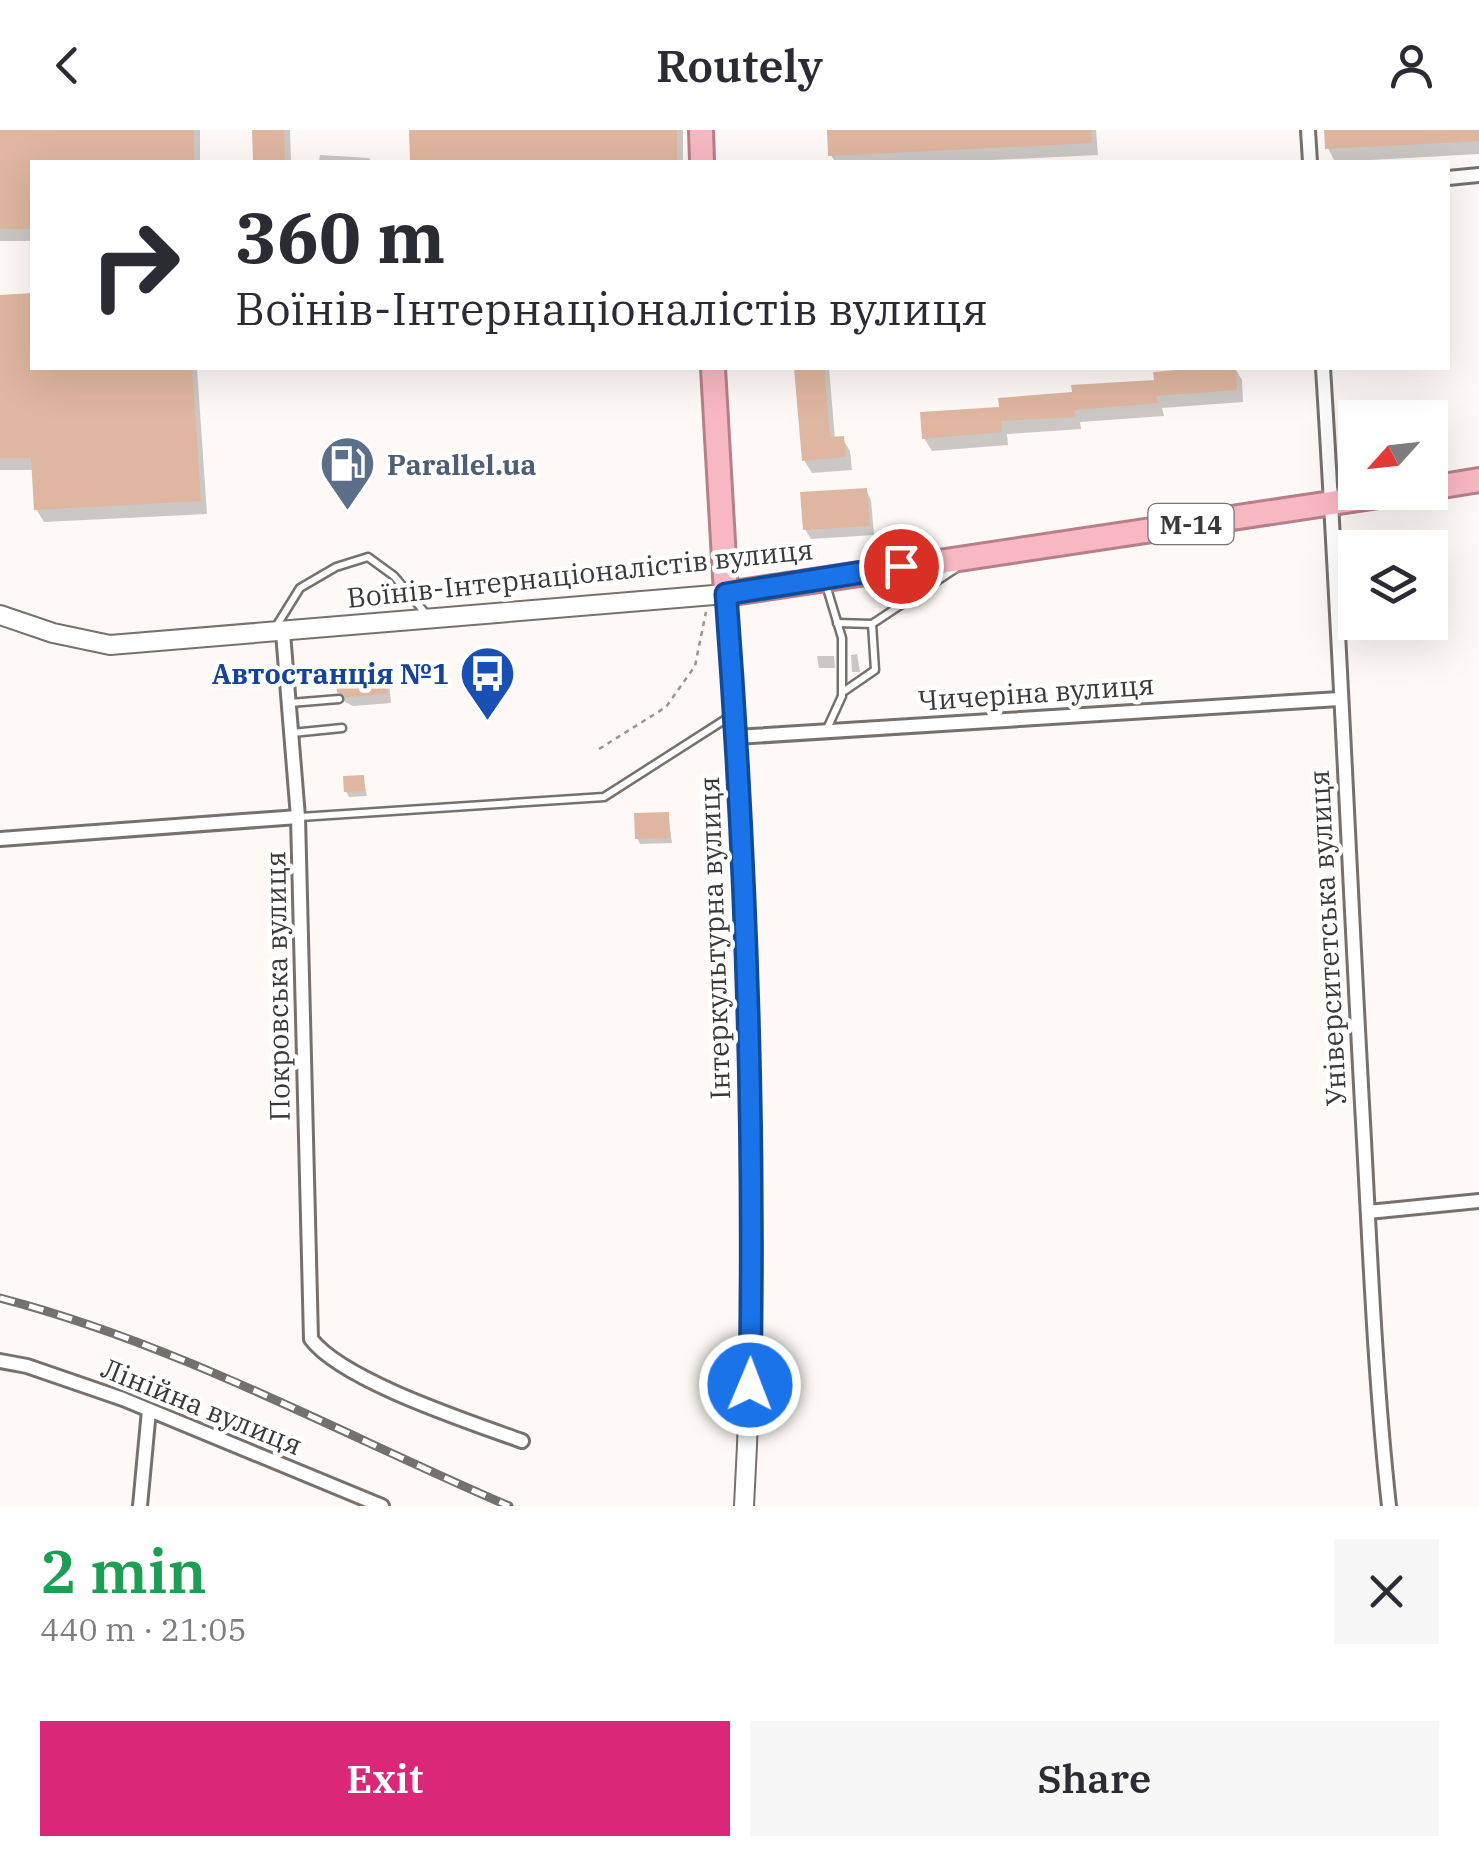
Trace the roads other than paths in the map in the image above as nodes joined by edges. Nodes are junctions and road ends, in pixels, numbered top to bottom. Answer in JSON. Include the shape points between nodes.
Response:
{"nodes":[{"id":1,"x":700,"y":130,"type":"edge"},
{"id":2,"x":1308,"y":130,"type":"edge"},
{"id":3,"x":702,"y":160,"type":"edge"},
{"id":4,"x":1310,"y":160,"type":"edge"},
{"id":5,"x":1479,"y":174,"type":"edge"},
{"id":6,"x":1450,"y":178,"type":"edge"},
{"id":7,"x":714,"y":370,"type":"edge"},
{"id":8,"x":1322,"y":370,"type":"edge"},
{"id":9,"x":1479,"y":480,"type":"edge"},
{"id":10,"x":1448,"y":485,"type":"edge"},
{"id":11,"x":1338,"y":504,"type":"edge"},
{"id":12,"x":1332,"y":505,"type":"junction"},
{"id":13,"x":977,"y":554,"type":"junction"},
{"id":14,"x":824,"y":578,"type":"junction"},
{"id":15,"x":717,"y":595,"type":"junction"},
{"id":16,"x":0,"y":615,"type":"edge"},
{"id":17,"x":431,"y":620,"type":"junction"},
{"id":18,"x":837,"y":623,"type":"junction"},
{"id":19,"x":872,"y":624,"type":"junction"},
{"id":20,"x":278,"y":633,"type":"junction"},
{"id":21,"x":842,"y":692,"type":"junction"},
{"id":22,"x":339,"y":699,"type":"dead end"},
{"id":23,"x":1339,"y":699,"type":"junction"},
{"id":24,"x":289,"y":703,"type":"junction"},
{"id":25,"x":734,"y":714,"type":"junction"},
{"id":26,"x":342,"y":728,"type":"dead end"},
{"id":27,"x":826,"y":731,"type":"junction"},
{"id":28,"x":292,"y":733,"type":"junction"},
{"id":29,"x":736,"y":738,"type":"junction"},
{"id":30,"x":298,"y":817,"type":"junction"},
{"id":31,"x":0,"y":839,"type":"edge"},
{"id":32,"x":1479,"y":1201,"type":"edge"},
{"id":33,"x":1368,"y":1212,"type":"junction"},
{"id":34,"x":0,"y":1361,"type":"edge"},
{"id":35,"x":149,"y":1410,"type":"junction"},
{"id":36,"x":522,"y":1441,"type":"dead end"},
{"id":37,"x":140,"y":1506,"type":"edge"},
{"id":38,"x":382,"y":1506,"type":"edge"},
{"id":39,"x":744,"y":1506,"type":"edge"},
{"id":40,"x":1389,"y":1506,"type":"edge"}],
"edges":[{"from":1,"to":3,"type":"highway"},
{"from":2,"to":4,"type":"street"},
{"from":5,"to":6,"type":"street"},
{"from":7,"to":15,"type":"highway","name":"Інтеркультурна вулиця"},
{"from":8,"to":12,"type":"street","name":"Університетська вулиця"},
{"from":9,"to":10,"type":"highway"},
{"from":11,"to":12,"type":"highway","name":"Воїнів-Інтернаціоналістів вулиця","number":"М-14"},
{"from":12,"to":13,"type":"highway","name":"Воїнів-Інтернаціоналістів вулиця","number":"М-14"},
{"from":12,"to":23,"type":"street","name":"Університетська вулиця"},
{"from":13,"to":14,"type":"highway","name":"Воїнів-Інтернаціоналістів вулиця","number":"М-14"},
{"from":13,"to":19,"type":"lane"},
{"from":14,"to":15,"type":"highway","name":"Воїнів-Інтернаціоналістів вулиця","number":"М-14"},
{"from":14,"to":18,"type":"lane"},
{"from":15,"to":17,"type":"main road","name":"Воїнів-Інтернаціоналістів вулиця"},
{"from":15,"to":25,"type":"main road","name":"Інтеркультурна вулиця"},
{"from":16,"to":20,"type":"main road","name":"Воїнів-Інтернаціоналістів вулиця","via":[[110,645]]},
{"from":17,"to":20,"type":"main road","name":"Воїнів-Інтернаціоналістів вулиця"},
{"from":17,"to":20,"type":"lane","via":[[368,557],[300,588]]},
{"from":18,"to":19,"type":"lane"},
{"from":18,"to":21,"type":"lane"},
{"from":19,"to":21,"type":"lane","via":[[875,670]]},
{"from":20,"to":24,"type":"street","name":"Покровська вулиця"},
{"from":21,"to":27,"type":"lane"},
{"from":22,"to":24,"type":"lane"},
{"from":23,"to":27,"type":"street","name":"Чичеріна вулиця"},
{"from":23,"to":33,"type":"street","name":"Університетська вулиця"},
{"from":24,"to":28,"type":"street","name":"Покровська вулиця"},
{"from":25,"to":29,"type":"main road","name":"Інтеркультурна вулиця"},
{"from":25,"to":30,"type":"lane","via":[[604,796]]},
{"from":26,"to":28,"type":"lane"},
{"from":27,"to":29,"type":"street","name":"Чичеріна вулиця"},
{"from":28,"to":30,"type":"street","name":"Покровська вулиця"},
{"from":29,"to":39,"type":"main road","name":"Інтеркультурна вулиця","via":[[750,1061]]},
{"from":30,"to":31,"type":"street"},
{"from":30,"to":36,"type":"street","name":"Покровська вулиця","via":[[311,1339],[344,1366],[403,1396]]},
{"from":32,"to":33,"type":"street"},
{"from":33,"to":40,"type":"street","name":"Університетська вулиця"},
{"from":34,"to":35,"type":"street","name":"Лінійна вулиця"},
{"from":35,"to":37,"type":"street"},
{"from":35,"to":38,"type":"street","name":"Лінійна вулиця"}]}
